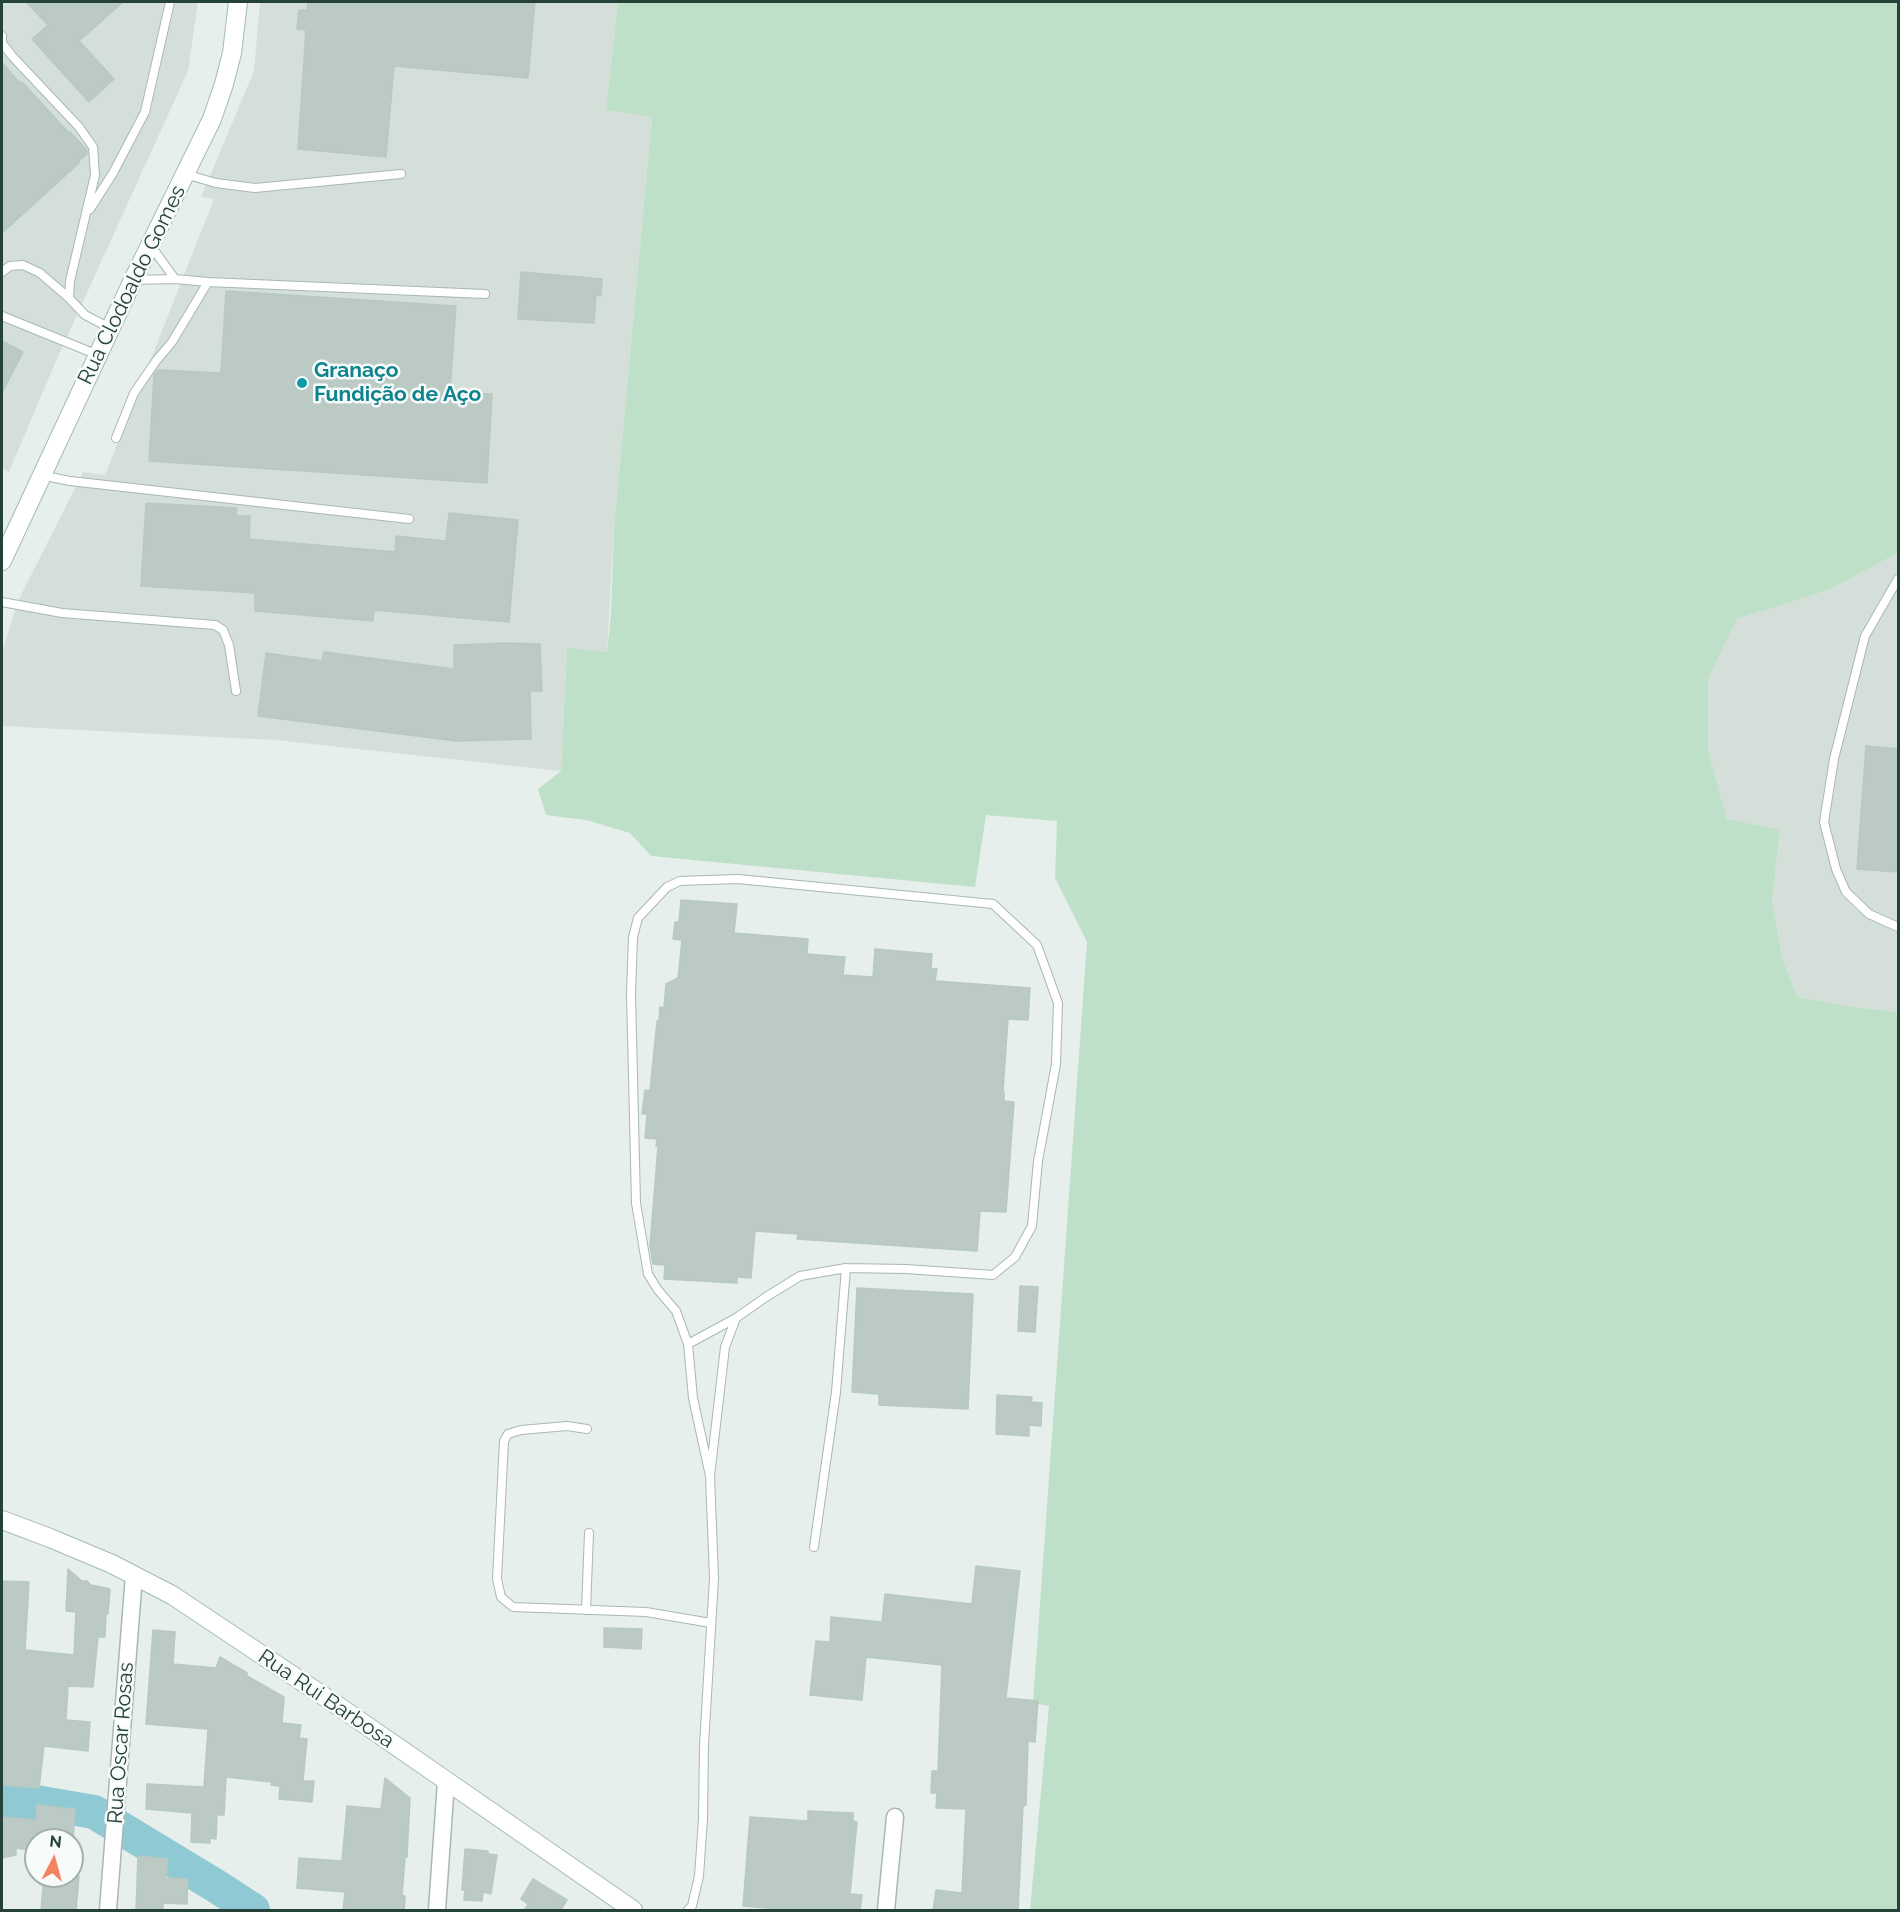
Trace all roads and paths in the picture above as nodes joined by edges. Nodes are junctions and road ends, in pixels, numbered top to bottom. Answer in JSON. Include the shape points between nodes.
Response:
{"nodes":[{"id":1,"x":170,"y":2,"type":"edge"},
{"id":2,"x":238,"y":2,"type":"edge"},
{"id":3,"x":2,"y":36,"type":"edge"},
{"id":4,"x":185,"y":174,"type":"junction"},
{"id":5,"x":401,"y":174,"type":"dead end"},
{"id":6,"x":86,"y":214,"type":"junction"},
{"id":7,"x":150,"y":245,"type":"junction"},
{"id":8,"x":2,"y":272,"type":"edge"},
{"id":9,"x":175,"y":279,"type":"junction"},
{"id":10,"x":133,"y":280,"type":"junction"},
{"id":11,"x":208,"y":282,"type":"junction"},
{"id":12,"x":485,"y":294,"type":"dead end"},
{"id":13,"x":69,"y":298,"type":"junction"},
{"id":14,"x":2,"y":316,"type":"edge"},
{"id":15,"x":111,"y":329,"type":"junction"},
{"id":16,"x":98,"y":355,"type":"junction"},
{"id":17,"x":116,"y":438,"type":"dead end"},
{"id":18,"x":40,"y":475,"type":"junction"},
{"id":19,"x":409,"y":519,"type":"dead end"},
{"id":20,"x":2,"y":561,"type":"edge"},
{"id":21,"x":1899,"y":579,"type":"edge"},
{"id":22,"x":2,"y":602,"type":"edge"},
{"id":23,"x":236,"y":691,"type":"dead end"},
{"id":24,"x":1899,"y":927,"type":"edge"},
{"id":25,"x":846,"y":1268,"type":"junction"},
{"id":26,"x":736,"y":1318,"type":"junction"},
{"id":27,"x":688,"y":1344,"type":"junction"},
{"id":28,"x":587,"y":1429,"type":"dead end"},
{"id":29,"x":710,"y":1476,"type":"junction"},
{"id":30,"x":2,"y":1520,"type":"edge"},
{"id":31,"x":589,"y":1533,"type":"dead end"},
{"id":32,"x":814,"y":1547,"type":"dead end"},
{"id":33,"x":134,"y":1575,"type":"junction"},
{"id":34,"x":586,"y":1610,"type":"junction"},
{"id":35,"x":711,"y":1623,"type":"junction"},
{"id":36,"x":446,"y":1782,"type":"junction"},
{"id":37,"x":895,"y":1817,"type":"dead end"},
{"id":38,"x":108,"y":1911,"type":"edge"},
{"id":39,"x":437,"y":1911,"type":"edge"},
{"id":40,"x":633,"y":1911,"type":"edge"},
{"id":41,"x":688,"y":1911,"type":"edge"},
{"id":42,"x":886,"y":1911,"type":"edge"}],
"edges":[{"from":1,"to":6,"type":"lane","via":[[145,112]]},
{"from":2,"to":4,"type":"main road","name":"Rua Clodoaldo Gomes","via":[[224,84]]},
{"from":3,"to":6,"type":"lane","via":[[2,43],[12,56],[79,126],[93,147],[95,175]]},
{"from":4,"to":5,"type":"lane","via":[[255,188]]},
{"from":4,"to":7,"type":"main road","name":"Rua Clodoaldo Gomes"},
{"from":6,"to":13,"type":"lane","via":[[69,281]]},
{"from":7,"to":9,"type":"lane"},
{"from":7,"to":10,"type":"main road","name":"Rua Clodoaldo Gomes"},
{"from":8,"to":13,"type":"lane","via":[[10,266],[23,265],[40,273]]},
{"from":9,"to":10,"type":"lane"},
{"from":9,"to":11,"type":"lane"},
{"from":10,"to":15,"type":"main road","name":"Rua Clodoaldo Gomes"},
{"from":11,"to":12,"type":"lane"},
{"from":11,"to":17,"type":"lane","via":[[172,342],[134,393]]},
{"from":13,"to":15,"type":"lane","via":[[86,315]]},
{"from":14,"to":16,"type":"lane"},
{"from":15,"to":16,"type":"main road","name":"Rua Clodoaldo Gomes"},
{"from":16,"to":18,"type":"main road","name":"Rua Clodoaldo Gomes"},
{"from":18,"to":19,"type":"lane"},
{"from":18,"to":20,"type":"main road","name":"Rua Clodoaldo Gomes"},
{"from":21,"to":24,"type":"lane","via":[[1865,636],[1834,759],[1824,822],[1846,892],[1869,914]]},
{"from":22,"to":23,"type":"lane","via":[[62,613],[215,625],[229,645]]},
{"from":25,"to":26,"type":"lane","via":[[800,1276]]},
{"from":25,"to":27,"type":"lane","via":[[993,1275],[1015,1257],[1032,1226],[1038,1161],[1056,1064],[1058,1004],[1037,945],[993,904],[738,879],[680,881],[667,886],[638,918],[633,937],[636,1203],[648,1274],[676,1311]]},
{"from":25,"to":32,"type":"lane","via":[[836,1392]]},
{"from":26,"to":27,"type":"lane"},
{"from":26,"to":29,"type":"lane","via":[[725,1347]]},
{"from":27,"to":29,"type":"lane","via":[[693,1398]]},
{"from":28,"to":34,"type":"lane","via":[[567,1426],[508,1434],[504,1441],[497,1579],[501,1597],[513,1607]]},
{"from":29,"to":35,"type":"lane","via":[[714,1578]]},
{"from":30,"to":33,"type":"main road","name":"Rua Rui Barbosa"},
{"from":31,"to":34,"type":"lane"},
{"from":33,"to":36,"type":"main road","name":"Rua Rui Barbosa","via":[[201,1614]]},
{"from":33,"to":38,"type":"street","name":"Rua Oscar Rosas"},
{"from":34,"to":35,"type":"lane","via":[[646,1612]]},
{"from":35,"to":41,"type":"lane","via":[[699,1876],[693,1906]]},
{"from":36,"to":39,"type":"street"},
{"from":36,"to":40,"type":"main road","name":"Rua Rui Barbosa"},
{"from":37,"to":42,"type":"street"}]}
